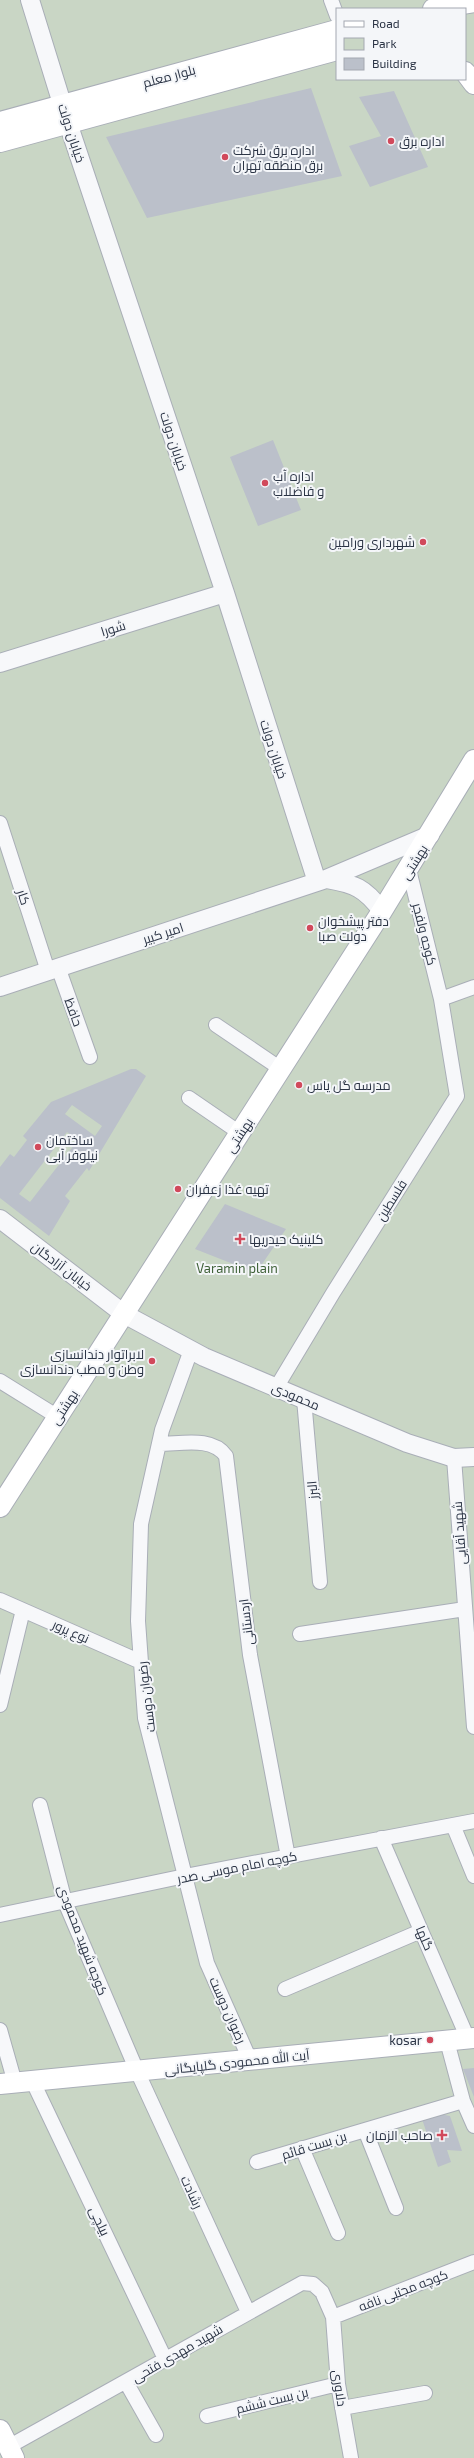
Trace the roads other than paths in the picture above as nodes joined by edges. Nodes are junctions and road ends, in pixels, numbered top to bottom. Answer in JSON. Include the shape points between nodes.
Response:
{"nodes":[{"id":1,"x":30,"y":0,"type":"edge"},
{"id":2,"x":331,"y":0,"type":"edge"},
{"id":3,"x":474,"y":2,"type":"edge"},
{"id":4,"x":439,"y":5,"type":"edge"},
{"id":5,"x":336,"y":13,"type":"edge"},
{"id":6,"x":336,"y":30,"type":"edge"},
{"id":7,"x":336,"y":50,"type":"edge"},
{"id":8,"x":466,"y":73,"type":"edge"},
{"id":9,"x":474,"y":84,"type":"edge"},
{"id":10,"x":65,"y":114,"type":"junction"},
{"id":11,"x":0,"y":122,"type":"edge"},
{"id":12,"x":0,"y":142,"type":"edge"},
{"id":13,"x":225,"y":594,"type":"junction"},
{"id":14,"x":0,"y":663,"type":"edge"},
{"id":15,"x":474,"y":760,"type":"edge"},
{"id":16,"x":0,"y":823,"type":"edge"},
{"id":17,"x":430,"y":835,"type":"junction"},
{"id":18,"x":409,"y":870,"type":"junction"},
{"id":19,"x":322,"y":881,"type":"junction"},
{"id":20,"x":382,"y":911,"type":"junction"},
{"id":21,"x":53,"y":969,"type":"junction"},
{"id":22,"x":0,"y":987,"type":"edge"},
{"id":23,"x":474,"y":987,"type":"edge"},
{"id":24,"x":441,"y":999,"type":"junction"},
{"id":25,"x":216,"y":1025,"type":"dead end"},
{"id":26,"x":90,"y":1057,"type":"dead end"},
{"id":27,"x":281,"y":1069,"type":"junction"},
{"id":28,"x":189,"y":1098,"type":"dead end"},
{"id":29,"x":240,"y":1133,"type":"junction"},
{"id":30,"x":0,"y":1219,"type":"edge"},
{"id":31,"x":124,"y":1314,"type":"junction"},
{"id":32,"x":190,"y":1350,"type":"junction"},
{"id":33,"x":0,"y":1381,"type":"edge"},
{"id":34,"x":276,"y":1388,"type":"junction"},
{"id":35,"x":304,"y":1399,"type":"junction"},
{"id":36,"x":58,"y":1417,"type":"junction"},
{"id":37,"x":159,"y":1444,"type":"junction"},
{"id":38,"x":474,"y":1457,"type":"edge"},
{"id":39,"x":454,"y":1458,"type":"junction"},
{"id":40,"x":0,"y":1507,"type":"edge"},
{"id":41,"x":320,"y":1582,"type":"dead end"},
{"id":42,"x":0,"y":1600,"type":"edge"},
{"id":43,"x":465,"y":1609,"type":"junction"},
{"id":44,"x":23,"y":1610,"type":"junction"},
{"id":45,"x":300,"y":1634,"type":"dead end"},
{"id":46,"x":471,"y":1648,"type":"edge"},
{"id":47,"x":141,"y":1662,"type":"junction"},
{"id":48,"x":0,"y":1705,"type":"edge"},
{"id":49,"x":474,"y":1727,"type":"edge"},
{"id":50,"x":40,"y":1805,"type":"dead end"},
{"id":51,"x":474,"y":1821,"type":"edge"},
{"id":52,"x":453,"y":1825,"type":"junction"},
{"id":53,"x":381,"y":1838,"type":"junction"},
{"id":54,"x":288,"y":1857,"type":"junction"},
{"id":55,"x":185,"y":1876,"type":"junction"},
{"id":56,"x":474,"y":1876,"type":"edge"},
{"id":57,"x":65,"y":1902,"type":"junction"},
{"id":58,"x":0,"y":1915,"type":"edge"},
{"id":59,"x":422,"y":1931,"type":"junction"},
{"id":60,"x":285,"y":1989,"type":"dead end"},
{"id":61,"x":0,"y":2030,"type":"edge"},
{"id":62,"x":471,"y":2039,"type":"edge"},
{"id":63,"x":447,"y":2041,"type":"junction"},
{"id":64,"x":250,"y":2060,"type":"junction"},
{"id":65,"x":137,"y":2071,"type":"junction"},
{"id":66,"x":16,"y":2083,"type":"edge"},
{"id":67,"x":463,"y":2100,"type":"junction"},
{"id":68,"x":474,"y":2126,"type":"edge"},
{"id":69,"x":365,"y":2130,"type":"junction"},
{"id":70,"x":302,"y":2148,"type":"junction"},
{"id":71,"x":257,"y":2162,"type":"dead end"},
{"id":72,"x":396,"y":2208,"type":"dead end"},
{"id":73,"x":338,"y":2233,"type":"dead end"},
{"id":74,"x":474,"y":2262,"type":"edge"},
{"id":75,"x":248,"y":2312,"type":"junction"},
{"id":76,"x":333,"y":2317,"type":"junction"},
{"id":77,"x":166,"y":2361,"type":"junction"},
{"id":78,"x":126,"y":2382,"type":"junction"},
{"id":79,"x":338,"y":2384,"type":"junction"},
{"id":80,"x":425,"y":2393,"type":"dead end"},
{"id":81,"x":342,"y":2408,"type":"junction"},
{"id":82,"x":207,"y":2416,"type":"dead end"},
{"id":83,"x":156,"y":2435,"type":"dead end"},
{"id":84,"x":7,"y":2445,"type":"edge"},
{"id":85,"x":351,"y":2458,"type":"edge"}],
"edges":[{"from":1,"to":10,"type":"street","name":"خیابان دولت"},
{"from":2,"to":5,"type":"street"},
{"from":3,"to":4,"type":"main road"},
{"from":6,"to":10,"type":"main road","name":"بلوار معلم"},
{"from":7,"to":10,"type":"main road","name":"بلوار معلم"},
{"from":8,"to":9,"type":"main road"},
{"from":10,"to":11,"type":"main road","name":"بلوار معلم"},
{"from":10,"to":12,"type":"main road","name":"بلوار معلم"},
{"from":10,"to":13,"type":"street","name":"خیابان دولت"},
{"from":13,"to":14,"type":"street","name":"شورا"},
{"from":13,"to":19,"type":"street","name":"خیابان دولت"},
{"from":15,"to":17,"type":"main road","name":"بهشتی"},
{"from":16,"to":21,"type":"street","name":"کار"},
{"from":17,"to":18,"type":"main road","name":"بهشتی"},
{"from":17,"to":19,"type":"street","name":"امیر کبیر"},
{"from":18,"to":20,"type":"main road","name":"بهشتی"},
{"from":18,"to":24,"type":"street","name":"کوجه ولفجر"},
{"from":19,"to":20,"type":"street","via":[[349,883],[363,890]]},
{"from":19,"to":21,"type":"street","name":"امیر کبیر"},
{"from":20,"to":27,"type":"main road","name":"بهشتی"},
{"from":21,"to":22,"type":"street","name":"امیر کبیر"},
{"from":21,"to":26,"type":"street","name":"حافظ"},
{"from":23,"to":24,"type":"street"},
{"from":24,"to":34,"type":"street","name":"فلسطین","via":[[457,1096]]},
{"from":25,"to":27,"type":"street"},
{"from":27,"to":29,"type":"main road","name":"بهشتی"},
{"from":28,"to":29,"type":"street"},
{"from":29,"to":31,"type":"main road","name":"بهشتی"},
{"from":30,"to":31,"type":"street","name":"خیابان آزادگان"},
{"from":31,"to":32,"type":"street","name":"محمودی"},
{"from":31,"to":36,"type":"main road","name":"بهشتی"},
{"from":32,"to":34,"type":"street","name":"محمودی"},
{"from":32,"to":37,"type":"street","name":"رضوان دوست"},
{"from":33,"to":36,"type":"street"},
{"from":34,"to":35,"type":"street","name":"محمودی"},
{"from":35,"to":39,"type":"street","name":"محمودی","via":[[407,1443]]},
{"from":35,"to":41,"type":"street","name":"البرز"},
{"from":36,"to":40,"type":"main road","name":"بهشتی"},
{"from":37,"to":47,"type":"street","name":"رضوان دوست","via":[[141,1524],[138,1621]]},
{"from":37,"to":54,"type":"street","name":"اردستانی","via":[[209,1443],[219,1447],[226,1456],[250,1656]]},
{"from":38,"to":39,"type":"street","name":"محمودی"},
{"from":39,"to":43,"type":"street","name":"شهید آقایی"},
{"from":42,"to":44,"type":"street","name":"نوع پرور"},
{"from":43,"to":45,"type":"street"},
{"from":43,"to":46,"type":"street","name":"شهید آقایی"},
{"from":44,"to":47,"type":"street","name":"نوع پرور"},
{"from":44,"to":48,"type":"street"},
{"from":46,"to":49,"type":"street","name":"شهید آقایی"},
{"from":47,"to":55,"type":"street","name":"رضوان دوست","via":[[145,1718]]},
{"from":50,"to":57,"type":"street","name":"کوچه شهید محمودی"},
{"from":51,"to":52,"type":"street","name":"کوچه امام موسی صدر"},
{"from":52,"to":53,"type":"street","name":"کوچه امام موسی صدر"},
{"from":52,"to":56,"type":"street"},
{"from":53,"to":54,"type":"street","name":"کوچه امام موسی صدر"},
{"from":53,"to":59,"type":"street","name":"گلها"},
{"from":54,"to":55,"type":"street","name":"کوچه امام موسی صدر"},
{"from":55,"to":57,"type":"street","name":"کوچه امام موسی صدر"},
{"from":55,"to":64,"type":"street","name":"رضوان دوست","via":[[207,1963]]},
{"from":57,"to":58,"type":"street","name":"کوچه امام موسی صدر"},
{"from":57,"to":65,"type":"street","name":"کوچه شهید محمودی"},
{"from":59,"to":60,"type":"street"},
{"from":59,"to":62,"type":"street","name":"گلها"},
{"from":61,"to":66,"type":"street","name":"بیلچی"},
{"from":62,"to":63,"type":"main road","name":"آیت الله محمودی گلپایگانی"},
{"from":63,"to":64,"type":"main road","name":"آیت الله محمودی گلپایگانی"},
{"from":63,"to":67,"type":"street"},
{"from":64,"to":65,"type":"main road","name":"آیت الله محمودی گلپایگانی"},
{"from":65,"to":66,"type":"main road","name":"آیت الله محمودی گلپایگانی"},
{"from":65,"to":75,"type":"street","name":"رشادت"},
{"from":66,"to":77,"type":"street","name":"بیلچی"},
{"from":67,"to":68,"type":"street"},
{"from":67,"to":69,"type":"street","name":"بن بست قائم"},
{"from":69,"to":70,"type":"street","name":"بن بست قائم"},
{"from":69,"to":72,"type":"street"},
{"from":70,"to":71,"type":"street","name":"بن بست قائم"},
{"from":70,"to":73,"type":"street"},
{"from":74,"to":76,"type":"street","name":"کوچه مجتبی نافه"},
{"from":75,"to":76,"type":"street","name":"شهید مهدی فتحی","via":[[302,2283],[313,2284],[322,2292]]},
{"from":75,"to":77,"type":"street","name":"شهید مهدی فتحی"},
{"from":76,"to":79,"type":"street","name":"دلاوری"},
{"from":77,"to":78,"type":"street","name":"شهید مهدی فتحی"},
{"from":78,"to":83,"type":"street"},
{"from":78,"to":84,"type":"street","name":"شهید مهدی فتحی"},
{"from":79,"to":81,"type":"street","name":"دلاوری"},
{"from":79,"to":82,"type":"street","name":"بن بست ششم"},
{"from":80,"to":81,"type":"street"},
{"from":81,"to":85,"type":"street","name":"دلاوری"}]}
